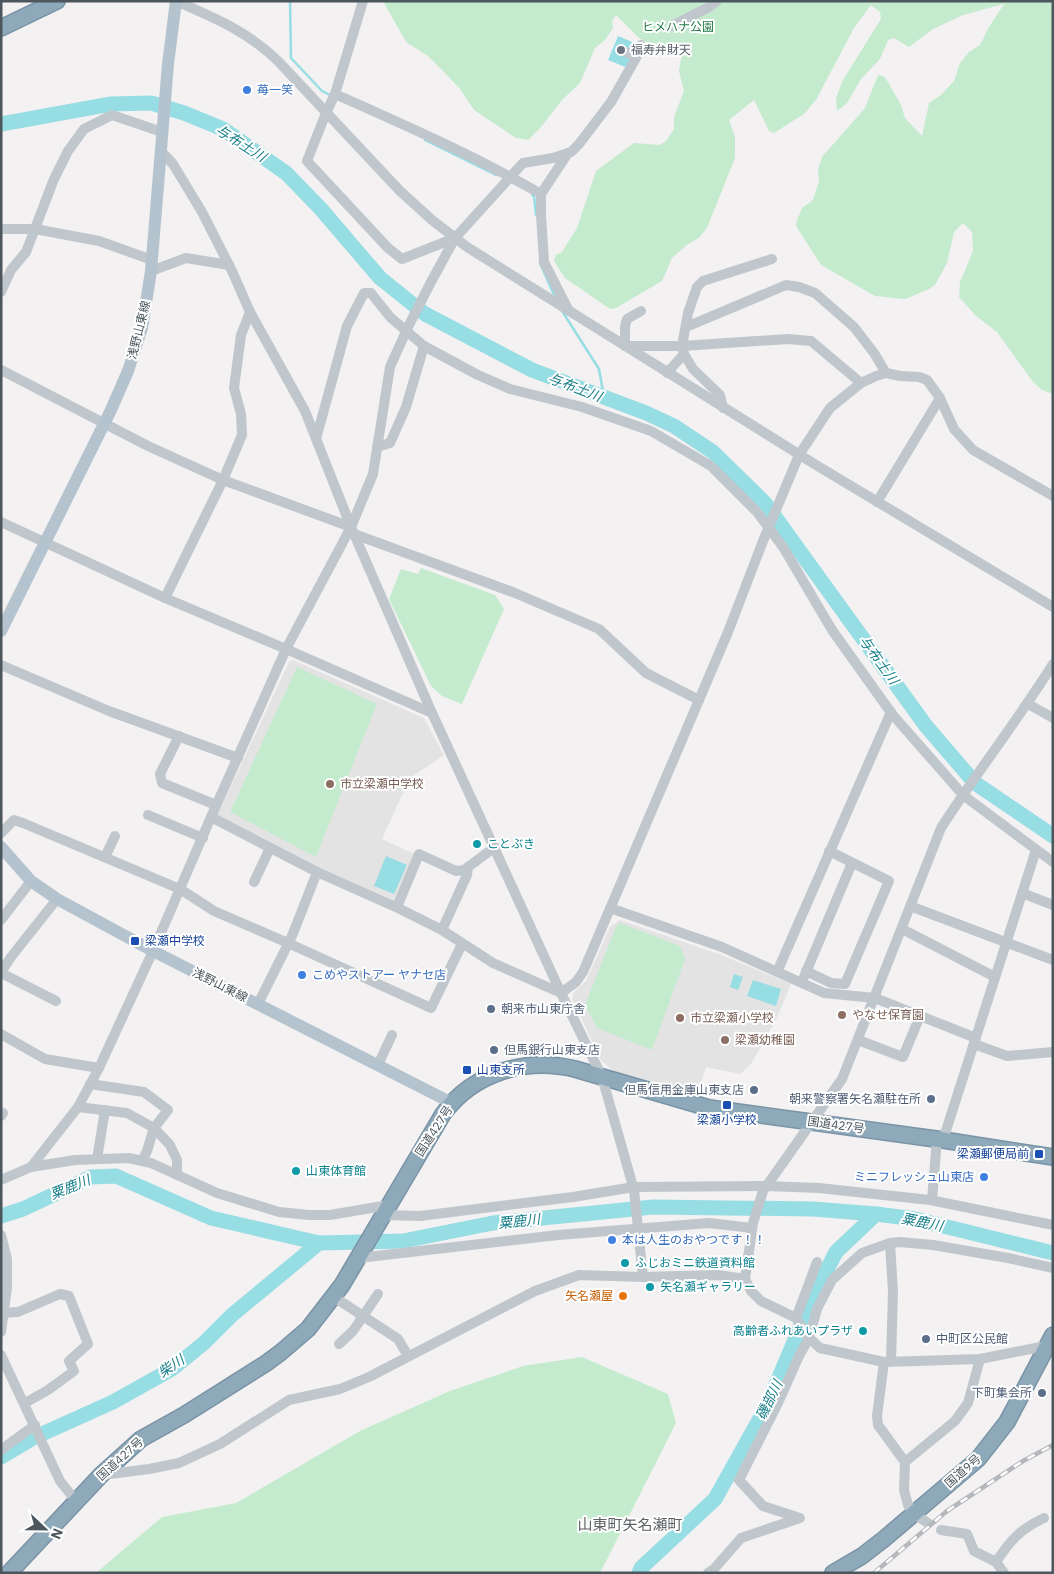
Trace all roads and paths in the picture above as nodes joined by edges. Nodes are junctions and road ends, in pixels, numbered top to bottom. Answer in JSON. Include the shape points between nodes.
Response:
{"nodes":[{"id":1,"x":45,"y":1,"type":"edge"},
{"id":2,"x":57,"y":1,"type":"edge"},
{"id":3,"x":176,"y":1,"type":"edge"},
{"id":4,"x":362,"y":1,"type":"edge"},
{"id":5,"x":717,"y":1,"type":"edge"},
{"id":6,"x":1,"y":23,"type":"edge"},
{"id":7,"x":672,"y":26,"type":"dead end"},
{"id":8,"x":1,"y":28,"type":"edge"},
{"id":9,"x":641,"y":46,"type":"dead end"},
{"id":10,"x":335,"y":94,"type":"junction"},
{"id":11,"x":326,"y":112,"type":"junction"},
{"id":12,"x":163,"y":129,"type":"junction"},
{"id":13,"x":161,"y":151,"type":"junction"},
{"id":14,"x":568,"y":153,"type":"junction"},
{"id":15,"x":512,"y":177,"type":"junction"},
{"id":16,"x":541,"y":194,"type":"junction"},
{"id":17,"x":1,"y":228,"type":"edge"},
{"id":18,"x":35,"y":229,"type":"junction"},
{"id":19,"x":455,"y":238,"type":"junction"},
{"id":20,"x":772,"y":259,"type":"dead end"},
{"id":21,"x":229,"y":265,"type":"junction"},
{"id":22,"x":152,"y":266,"type":"junction"},
{"id":23,"x":1,"y":292,"type":"edge"},
{"id":24,"x":570,"y":311,"type":"junction"},
{"id":25,"x":641,"y":311,"type":"dead end"},
{"id":26,"x":250,"y":312,"type":"junction"},
{"id":27,"x":686,"y":327,"type":"junction"},
{"id":28,"x":407,"y":328,"type":"junction"},
{"id":29,"x":424,"y":346,"type":"junction"},
{"id":30,"x":625,"y":346,"type":"junction"},
{"id":31,"x":683,"y":350,"type":"junction"},
{"id":32,"x":1,"y":370,"type":"edge"},
{"id":33,"x":667,"y":373,"type":"junction"},
{"id":34,"x":886,"y":373,"type":"junction"},
{"id":35,"x":862,"y":383,"type":"junction"},
{"id":36,"x":940,"y":398,"type":"junction"},
{"id":37,"x":723,"y":408,"type":"junction"},
{"id":38,"x":105,"y":424,"type":"junction"},
{"id":39,"x":316,"y":439,"type":"junction"},
{"id":40,"x":377,"y":447,"type":"junction"},
{"id":41,"x":799,"y":455,"type":"junction"},
{"id":42,"x":223,"y":480,"type":"junction"},
{"id":43,"x":1053,"y":496,"type":"edge"},
{"id":44,"x":877,"y":502,"type":"junction"},
{"id":45,"x":1,"y":522,"type":"edge"},
{"id":46,"x":769,"y":525,"type":"junction"},
{"id":47,"x":352,"y":531,"type":"junction"},
{"id":48,"x":46,"y":543,"type":"junction"},
{"id":49,"x":165,"y":598,"type":"junction"},
{"id":50,"x":1053,"y":607,"type":"edge"},
{"id":51,"x":1,"y":631,"type":"edge"},
{"id":52,"x":286,"y":649,"type":"junction"},
{"id":53,"x":1053,"y":664,"type":"edge"},
{"id":54,"x":1,"y":665,"type":"edge"},
{"id":55,"x":699,"y":700,"type":"junction"},
{"id":56,"x":1028,"y":704,"type":"junction"},
{"id":57,"x":890,"y":712,"type":"junction"},
{"id":58,"x":432,"y":713,"type":"junction"},
{"id":59,"x":1053,"y":718,"type":"edge"},
{"id":60,"x":179,"y":736,"type":"junction"},
{"id":61,"x":238,"y":758,"type":"junction"},
{"id":62,"x":964,"y":794,"type":"junction"},
{"id":63,"x":216,"y":805,"type":"junction"},
{"id":64,"x":148,"y":815,"type":"dead end"},
{"id":65,"x":211,"y":817,"type":"junction"},
{"id":66,"x":1,"y":833,"type":"edge"},
{"id":67,"x":115,"y":836,"type":"dead end"},
{"id":68,"x":203,"y":838,"type":"junction"},
{"id":69,"x":1,"y":847,"type":"edge"},
{"id":70,"x":495,"y":847,"type":"junction"},
{"id":71,"x":270,"y":848,"type":"junction"},
{"id":72,"x":1036,"y":850,"type":"junction"},
{"id":73,"x":829,"y":851,"type":"junction"},
{"id":74,"x":105,"y":858,"type":"junction"},
{"id":75,"x":1053,"y":862,"type":"edge"},
{"id":76,"x":852,"y":863,"type":"junction"},
{"id":77,"x":468,"y":867,"type":"junction"},
{"id":78,"x":317,"y":872,"type":"junction"},
{"id":79,"x":31,"y":881,"type":"junction"},
{"id":80,"x":254,"y":882,"type":"dead end"},
{"id":81,"x":180,"y":890,"type":"junction"},
{"id":82,"x":1022,"y":893,"type":"junction"},
{"id":83,"x":57,"y":899,"type":"junction"},
{"id":84,"x":1053,"y":904,"type":"edge"},
{"id":85,"x":910,"y":906,"type":"junction"},
{"id":86,"x":397,"y":907,"type":"junction"},
{"id":87,"x":610,"y":908,"type":"junction"},
{"id":88,"x":1,"y":920,"type":"edge"},
{"id":89,"x":902,"y":929,"type":"junction"},
{"id":90,"x":442,"y":930,"type":"junction"},
{"id":91,"x":1005,"y":942,"type":"junction"},
{"id":92,"x":288,"y":943,"type":"junction"},
{"id":93,"x":462,"y":944,"type":"junction"},
{"id":94,"x":154,"y":951,"type":"junction"},
{"id":95,"x":1053,"y":960,"type":"edge"},
{"id":96,"x":806,"y":971,"type":"junction"},
{"id":97,"x":777,"y":972,"type":"junction"},
{"id":98,"x":1,"y":973,"type":"edge"},
{"id":99,"x":995,"y":977,"type":"junction"},
{"id":100,"x":801,"y":983,"type":"junction"},
{"id":101,"x":561,"y":993,"type":"junction"},
{"id":102,"x":874,"y":998,"type":"junction"},
{"id":103,"x":56,"y":1001,"type":"dead end"},
{"id":104,"x":258,"y":1004,"type":"junction"},
{"id":105,"x":920,"y":1016,"type":"junction"},
{"id":106,"x":1,"y":1034,"type":"edge"},
{"id":107,"x":392,"y":1035,"type":"dead end"},
{"id":108,"x":858,"y":1040,"type":"junction"},
{"id":109,"x":975,"y":1041,"type":"junction"},
{"id":110,"x":1053,"y":1052,"type":"edge"},
{"id":111,"x":378,"y":1065,"type":"junction"},
{"id":112,"x":99,"y":1068,"type":"junction"},
{"id":113,"x":602,"y":1077,"type":"junction"},
{"id":114,"x":90,"y":1084,"type":"junction"},
{"id":115,"x":452,"y":1103,"type":"junction"},
{"id":116,"x":78,"y":1106,"type":"junction"},
{"id":117,"x":105,"y":1110,"type":"junction"},
{"id":118,"x":812,"y":1122,"type":"junction"},
{"id":119,"x":154,"y":1128,"type":"junction"},
{"id":120,"x":940,"y":1139,"type":"junction"},
{"id":121,"x":1053,"y":1157,"type":"edge"},
{"id":122,"x":97,"y":1159,"type":"junction"},
{"id":123,"x":142,"y":1161,"type":"junction"},
{"id":124,"x":30,"y":1167,"type":"junction"},
{"id":125,"x":177,"y":1175,"type":"junction"},
{"id":126,"x":1,"y":1180,"type":"edge"},
{"id":127,"x":634,"y":1189,"type":"junction"},
{"id":128,"x":765,"y":1189,"type":"junction"},
{"id":129,"x":932,"y":1200,"type":"junction"},
{"id":130,"x":385,"y":1213,"type":"junction"},
{"id":131,"x":1053,"y":1225,"type":"edge"},
{"id":132,"x":752,"y":1226,"type":"junction"},
{"id":133,"x":639,"y":1228,"type":"junction"},
{"id":134,"x":1,"y":1235,"type":"edge"},
{"id":135,"x":890,"y":1243,"type":"junction"},
{"id":136,"x":360,"y":1256,"type":"junction"},
{"id":137,"x":817,"y":1262,"type":"dead end"},
{"id":138,"x":1053,"y":1268,"type":"edge"},
{"id":139,"x":643,"y":1277,"type":"junction"},
{"id":140,"x":745,"y":1279,"type":"junction"},
{"id":141,"x":378,"y":1294,"type":"dead end"},
{"id":142,"x":334,"y":1297,"type":"junction"},
{"id":143,"x":3,"y":1313,"type":"junction"},
{"id":144,"x":364,"y":1316,"type":"junction"},
{"id":145,"x":796,"y":1318,"type":"junction"},
{"id":146,"x":1,"y":1332,"type":"edge"},
{"id":147,"x":809,"y":1338,"type":"junction"},
{"id":148,"x":1051,"y":1341,"type":"edge"},
{"id":149,"x":339,"y":1344,"type":"dead end"},
{"id":150,"x":1,"y":1355,"type":"edge"},
{"id":151,"x":408,"y":1356,"type":"junction"},
{"id":152,"x":980,"y":1358,"type":"junction"},
{"id":153,"x":887,"y":1361,"type":"junction"},
{"id":154,"x":25,"y":1403,"type":"junction"},
{"id":155,"x":35,"y":1426,"type":"junction"},
{"id":156,"x":1,"y":1450,"type":"edge"},
{"id":157,"x":905,"y":1462,"type":"junction"},
{"id":158,"x":101,"y":1475,"type":"junction"},
{"id":159,"x":76,"y":1502,"type":"junction"},
{"id":160,"x":914,"y":1514,"type":"junction"},
{"id":161,"x":1044,"y":1518,"type":"dead end"},
{"id":162,"x":928,"y":1523,"type":"dead end"},
{"id":163,"x":941,"y":1530,"type":"dead end"},
{"id":164,"x":996,"y":1562,"type":"junction"},
{"id":165,"x":8,"y":1573,"type":"edge"},
{"id":166,"x":708,"y":1573,"type":"edge"},
{"id":167,"x":833,"y":1573,"type":"edge"},
{"id":168,"x":1004,"y":1573,"type":"edge"}],
"edges":[{"from":1,"to":6,"type":"highway"},
{"from":2,"to":8,"type":"highway"},
{"from":3,"to":11,"type":"street","via":[[249,36],[278,61]]},
{"from":3,"to":12,"type":"main road","name":"浅野山東線"},
{"from":4,"to":10,"type":"street"},
{"from":5,"to":7,"type":"street"},
{"from":9,"to":14,"type":"street","via":[[631,54],[601,117]]},
{"from":10,"to":11,"type":"street"},
{"from":10,"to":15,"type":"street"},
{"from":11,"to":19,"type":"street","via":[[400,191]]},
{"from":11,"to":19,"type":"street","via":[[307,161],[388,248],[402,259]]},
{"from":12,"to":13,"type":"main road","name":"浅野山東線"},
{"from":12,"to":18,"type":"street","via":[[112,115],[84,128],[54,179]]},
{"from":13,"to":21,"type":"street","via":[[173,164],[202,212]]},
{"from":13,"to":22,"type":"main road","name":"浅野山東線"},
{"from":14,"to":15,"type":"street","via":[[523,163]]},
{"from":14,"to":16,"type":"street"},
{"from":15,"to":16,"type":"street"},
{"from":15,"to":19,"type":"street"},
{"from":16,"to":24,"type":"street","via":[[544,262]]},
{"from":17,"to":18,"type":"street"},
{"from":18,"to":22,"type":"street","via":[[99,240]]},
{"from":18,"to":23,"type":"street","via":[[26,252],[10,270]]},
{"from":19,"to":24,"type":"street"},
{"from":19,"to":28,"type":"street"},
{"from":20,"to":27,"type":"street","via":[[703,281],[697,287]]},
{"from":21,"to":22,"type":"street","via":[[186,258]]},
{"from":21,"to":26,"type":"street"},
{"from":22,"to":38,"type":"main road","name":"浅野山東線","via":[[136,350]]},
{"from":24,"to":30,"type":"street"},
{"from":25,"to":30,"type":"street","via":[[628,319]]},
{"from":26,"to":39,"type":"street","via":[[305,411]]},
{"from":26,"to":42,"type":"street","via":[[241,335],[234,388],[241,414],[242,435]]},
{"from":27,"to":31,"type":"street"},
{"from":27,"to":34,"type":"street","via":[[786,285],[799,287],[814,293],[854,327]]},
{"from":28,"to":29,"type":"street"},
{"from":28,"to":39,"type":"street","via":[[390,317],[371,293],[364,293],[347,326]]},
{"from":28,"to":40,"type":"street","via":[[390,367]]},
{"from":29,"to":40,"type":"street","via":[[406,407],[390,443]]},
{"from":29,"to":46,"type":"street","via":[[510,389],[582,407],[651,431],[712,466]]},
{"from":30,"to":31,"type":"street"},
{"from":30,"to":33,"type":"street"},
{"from":31,"to":33,"type":"street"},
{"from":31,"to":35,"type":"street","via":[[788,339],[811,341]]},
{"from":31,"to":37,"type":"street","via":[[693,369],[720,395]]},
{"from":32,"to":38,"type":"street"},
{"from":33,"to":37,"type":"street"},
{"from":34,"to":35,"type":"street"},
{"from":34,"to":36,"type":"street","via":[[927,380]]},
{"from":35,"to":41,"type":"street","via":[[830,408]]},
{"from":36,"to":43,"type":"street","via":[[954,428],[973,450]]},
{"from":36,"to":44,"type":"street"},
{"from":37,"to":41,"type":"street"},
{"from":38,"to":42,"type":"street"},
{"from":38,"to":48,"type":"main road","name":"浅野山東線"},
{"from":39,"to":47,"type":"street"},
{"from":40,"to":47,"type":"street","via":[[373,474]]},
{"from":41,"to":44,"type":"street"},
{"from":41,"to":46,"type":"street"},
{"from":42,"to":47,"type":"street"},
{"from":42,"to":49,"type":"street"},
{"from":44,"to":50,"type":"street"},
{"from":45,"to":48,"type":"street"},
{"from":46,"to":55,"type":"street"},
{"from":46,"to":57,"type":"street","via":[[832,630]]},
{"from":47,"to":52,"type":"street"},
{"from":47,"to":55,"type":"street","via":[[599,628],[646,673]]},
{"from":47,"to":58,"type":"street"},
{"from":48,"to":49,"type":"street"},
{"from":48,"to":51,"type":"main road","name":"浅野山東線"},
{"from":49,"to":52,"type":"street"},
{"from":52,"to":58,"type":"street"},
{"from":52,"to":61,"type":"street"},
{"from":53,"to":56,"type":"street"},
{"from":54,"to":60,"type":"street","via":[[109,711]]},
{"from":55,"to":87,"type":"street"},
{"from":56,"to":59,"type":"street"},
{"from":56,"to":62,"type":"street"},
{"from":57,"to":62,"type":"street"},
{"from":57,"to":73,"type":"street"},
{"from":58,"to":70,"type":"street"},
{"from":60,"to":61,"type":"street"},
{"from":60,"to":63,"type":"street","via":[[160,774],[162,783]]},
{"from":61,"to":63,"type":"street"},
{"from":62,"to":72,"type":"street"},
{"from":62,"to":85,"type":"street","via":[[941,828]]},
{"from":63,"to":65,"type":"street"},
{"from":64,"to":68,"type":"street"},
{"from":65,"to":68,"type":"street"},
{"from":65,"to":71,"type":"street"},
{"from":66,"to":74,"type":"street","via":[[14,820]]},
{"from":67,"to":74,"type":"street"},
{"from":68,"to":81,"type":"street"},
{"from":69,"to":79,"type":"main road","name":"浅野山東線"},
{"from":70,"to":77,"type":"street"},
{"from":70,"to":101,"type":"street"},
{"from":71,"to":78,"type":"street"},
{"from":71,"to":80,"type":"street"},
{"from":72,"to":75,"type":"street"},
{"from":72,"to":82,"type":"street"},
{"from":73,"to":76,"type":"street"},
{"from":73,"to":97,"type":"street"},
{"from":74,"to":81,"type":"street"},
{"from":76,"to":96,"type":"street"},
{"from":76,"to":96,"type":"street","via":[[889,882],[886,890],[845,984],[831,983]]},
{"from":77,"to":86,"type":"street","via":[[456,871],[419,854]]},
{"from":77,"to":90,"type":"street"},
{"from":78,"to":86,"type":"street"},
{"from":78,"to":92,"type":"street"},
{"from":79,"to":83,"type":"main road","name":"浅野山東線"},
{"from":79,"to":88,"type":"street"},
{"from":81,"to":92,"type":"street","via":[[214,911]]},
{"from":81,"to":94,"type":"street"},
{"from":82,"to":84,"type":"street"},
{"from":82,"to":91,"type":"street"},
{"from":83,"to":94,"type":"main road","name":"浅野山東線"},
{"from":83,"to":98,"type":"street"},
{"from":85,"to":89,"type":"street"},
{"from":85,"to":91,"type":"street"},
{"from":86,"to":90,"type":"street"},
{"from":87,"to":97,"type":"street","via":[[722,947]]},
{"from":87,"to":101,"type":"street","via":[[581,976]]},
{"from":89,"to":99,"type":"street"},
{"from":89,"to":102,"type":"street"},
{"from":90,"to":93,"type":"street"},
{"from":91,"to":95,"type":"street"},
{"from":91,"to":99,"type":"street"},
{"from":92,"to":93,"type":"street","via":[[431,1008]]},
{"from":92,"to":104,"type":"street"},
{"from":93,"to":101,"type":"street","via":[[493,963]]},
{"from":94,"to":104,"type":"main road","name":"浅野山東線"},
{"from":94,"to":112,"type":"street"},
{"from":96,"to":100,"type":"street"},
{"from":97,"to":100,"type":"street"},
{"from":98,"to":103,"type":"street"},
{"from":99,"to":109,"type":"street"},
{"from":100,"to":102,"type":"street","via":[[824,992]]},
{"from":101,"to":113,"type":"street"},
{"from":102,"to":105,"type":"street"},
{"from":102,"to":108,"type":"street"},
{"from":104,"to":111,"type":"main road","name":"浅野山東線"},
{"from":105,"to":108,"type":"street","via":[[903,1056]]},
{"from":105,"to":109,"type":"street"},
{"from":106,"to":112,"type":"street","via":[[45,1059]]},
{"from":107,"to":111,"type":"street"},
{"from":108,"to":118,"type":"street","via":[[842,1079]]},
{"from":109,"to":110,"type":"street","via":[[1007,1056]]},
{"from":109,"to":120,"type":"street"},
{"from":111,"to":115,"type":"main road","name":"浅野山東線"},
{"from":112,"to":114,"type":"street"},
{"from":113,"to":115,"type":"highway","name":"国道427号","via":[[555,1065],[520,1066],[483,1080]]},
{"from":113,"to":118,"type":"highway","name":"国道427号","via":[[709,1108]]},
{"from":113,"to":127,"type":"street"},
{"from":114,"to":116,"type":"street"},
{"from":114,"to":119,"type":"street","via":[[144,1092],[168,1110]]},
{"from":115,"to":130,"type":"highway","name":"国道427号"},
{"from":116,"to":117,"type":"street"},
{"from":116,"to":124,"type":"street"},
{"from":117,"to":119,"type":"street","via":[[127,1113]]},
{"from":117,"to":122,"type":"street"},
{"from":118,"to":120,"type":"highway","name":"国道427号"},
{"from":118,"to":128,"type":"street"},
{"from":119,"to":123,"type":"street"},
{"from":119,"to":125,"type":"street","via":[[170,1145],[177,1160]]},
{"from":120,"to":121,"type":"highway","name":"国道427号"},
{"from":120,"to":129,"type":"street"},
{"from":122,"to":123,"type":"street"},
{"from":122,"to":124,"type":"street"},
{"from":123,"to":125,"type":"street"},
{"from":124,"to":126,"type":"street"},
{"from":125,"to":130,"type":"street","via":[[217,1193],[279,1212],[325,1215]]},
{"from":127,"to":128,"type":"street"},
{"from":127,"to":130,"type":"street","via":[[420,1216]]},
{"from":127,"to":133,"type":"street"},
{"from":128,"to":129,"type":"street","via":[[819,1188]]},
{"from":128,"to":132,"type":"street"},
{"from":129,"to":131,"type":"street"},
{"from":130,"to":136,"type":"highway","name":"国道427号"},
{"from":132,"to":133,"type":"street","via":[[709,1223]]},
{"from":132,"to":140,"type":"street"},
{"from":133,"to":136,"type":"street"},
{"from":133,"to":139,"type":"street"},
{"from":134,"to":143,"type":"street","via":[[7,1259]]},
{"from":135,"to":138,"type":"street","via":[[933,1245]]},
{"from":135,"to":147,"type":"street","via":[[862,1252],[832,1280]]},
{"from":135,"to":153,"type":"street","via":[[893,1292]]},
{"from":136,"to":142,"type":"highway","name":"国道427号"},
{"from":137,"to":145,"type":"street"},
{"from":139,"to":140,"type":"street","via":[[718,1274]]},
{"from":139,"to":151,"type":"street","via":[[579,1275],[535,1291]]},
{"from":140,"to":145,"type":"street","via":[[761,1301]]},
{"from":141,"to":144,"type":"street"},
{"from":142,"to":144,"type":"street"},
{"from":142,"to":158,"type":"highway","name":"国道427号","via":[[308,1329],[280,1353],[184,1415],[141,1438]]},
{"from":143,"to":146,"type":"street"},
{"from":143,"to":154,"type":"street","via":[[18,1312],[60,1294],[70,1296],[88,1344],[69,1361],[74,1371]]},
{"from":144,"to":149,"type":"street","via":[[354,1331]]},
{"from":144,"to":151,"type":"street","via":[[398,1339]]},
{"from":145,"to":147,"type":"street"},
{"from":147,"to":153,"type":"street","via":[[820,1348]]},
{"from":147,"to":166,"type":"street","via":[[739,1480],[763,1506],[800,1518],[741,1538]]},
{"from":148,"to":152,"type":"street"},
{"from":148,"to":160,"type":"highway","name":"国道9号","via":[[1007,1422],[990,1445]]},
{"from":150,"to":154,"type":"street"},
{"from":151,"to":158,"type":"street","via":[[340,1389],[289,1400],[220,1444],[179,1463]]},
{"from":152,"to":153,"type":"street"},
{"from":152,"to":157,"type":"street","via":[[968,1403],[955,1421]]},
{"from":153,"to":157,"type":"street","via":[[878,1425]]},
{"from":154,"to":155,"type":"street"},
{"from":155,"to":156,"type":"street"},
{"from":155,"to":159,"type":"street","via":[[60,1481]]},
{"from":157,"to":160,"type":"street","via":[[904,1490]]},
{"from":158,"to":159,"type":"highway","name":"国道427号"},
{"from":159,"to":165,"type":"highway","name":"国道427号"},
{"from":160,"to":162,"type":"street"},
{"from":160,"to":167,"type":"highway","name":"国道9号","via":[[862,1556]]},
{"from":161,"to":164,"type":"street","via":[[1028,1525],[1011,1540]]},
{"from":163,"to":164,"type":"street","via":[[967,1534],[974,1551]]},
{"from":164,"to":168,"type":"street"}]}
